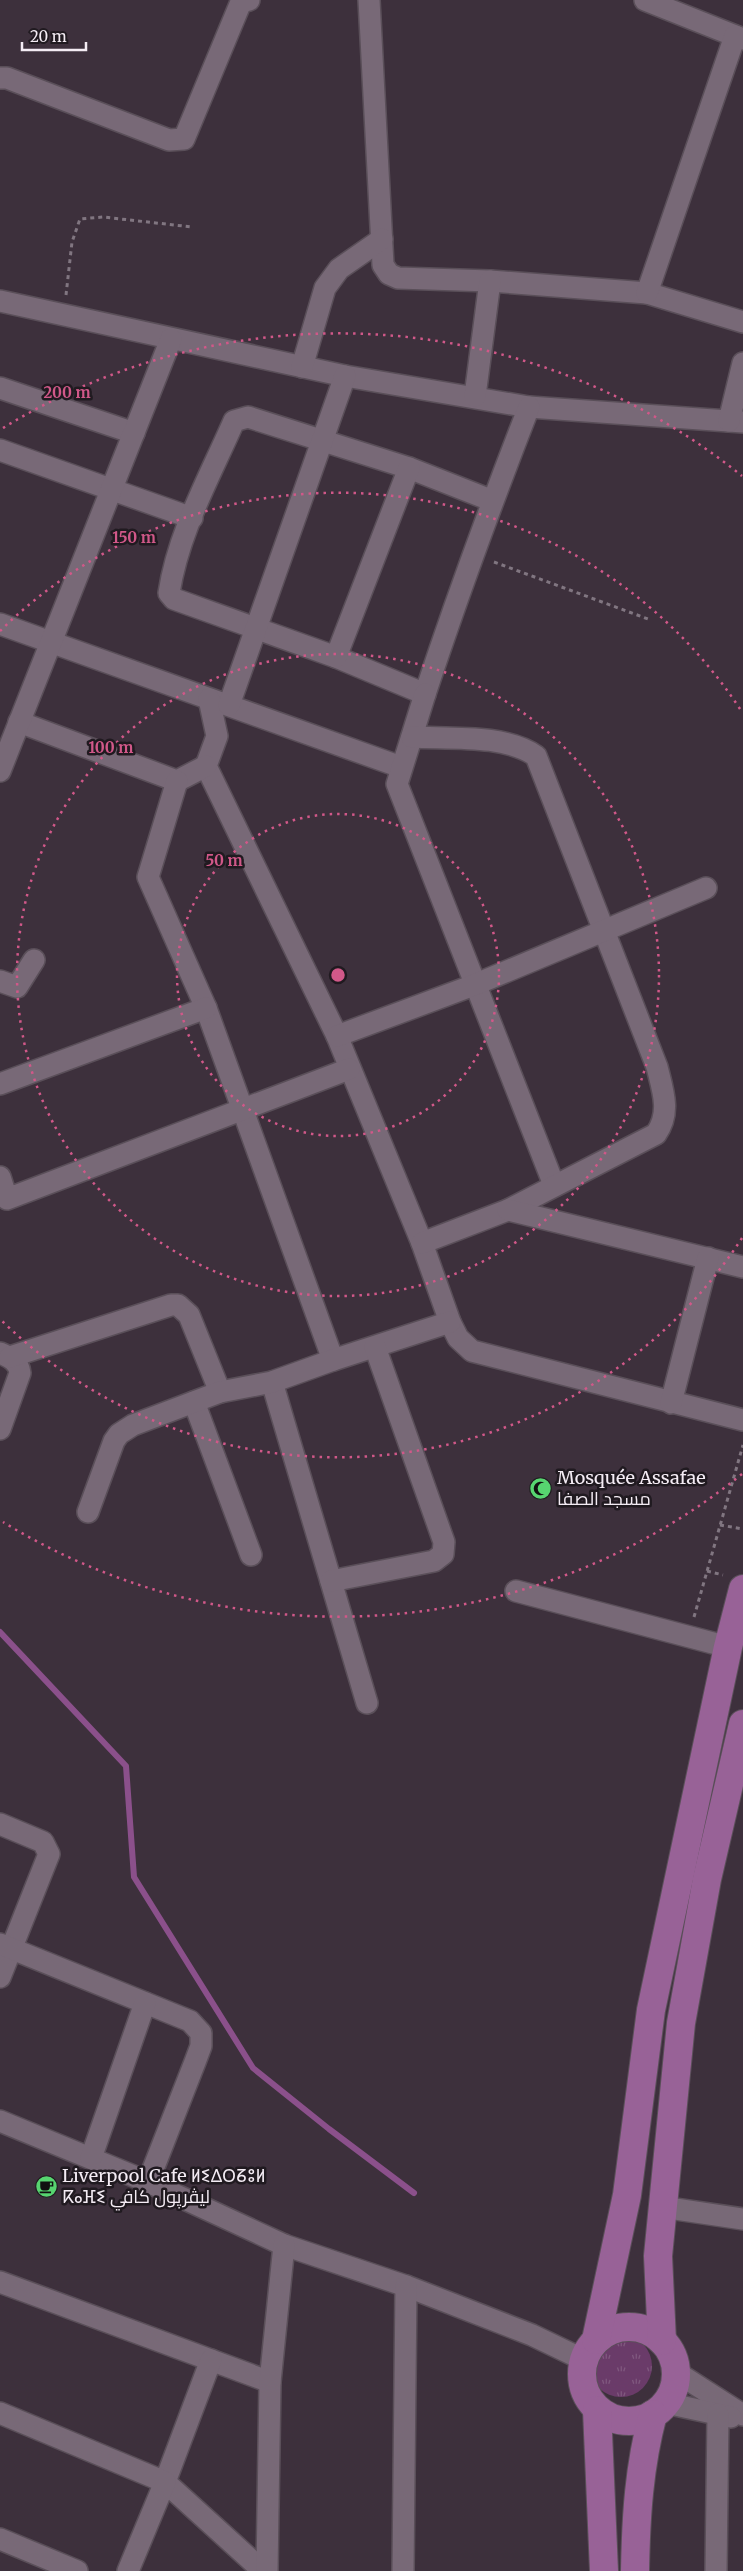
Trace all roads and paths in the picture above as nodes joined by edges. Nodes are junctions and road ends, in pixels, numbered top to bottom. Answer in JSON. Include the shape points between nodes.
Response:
{"nodes":[{"id":1,"x":369,"y":0,"type":"edge"},
{"id":2,"x":645,"y":0,"type":"edge"},
{"id":3,"x":243,"y":1,"type":"edge"},
{"id":4,"x":739,"y":37,"type":"edge"},
{"id":5,"x":0,"y":78,"type":"edge"},
{"id":6,"x":192,"y":227,"type":"dead end"},
{"id":7,"x":382,"y":239,"type":"junction"},
{"id":8,"x":490,"y":281,"type":"junction"},
{"id":9,"x":647,"y":293,"type":"junction"},
{"id":10,"x":0,"y":301,"type":"edge"},
{"id":11,"x":64,"y":316,"type":"junction"},
{"id":12,"x":743,"y":322,"type":"edge"},
{"id":13,"x":171,"y":339,"type":"junction"},
{"id":14,"x":743,"y":363,"type":"edge"},
{"id":15,"x":302,"y":367,"type":"junction"},
{"id":16,"x":345,"y":376,"type":"junction"},
{"id":17,"x":0,"y":388,"type":"edge"},
{"id":18,"x":475,"y":396,"type":"junction"},
{"id":19,"x":529,"y":407,"type":"junction"},
{"id":20,"x":736,"y":421,"type":"edge"},
{"id":21,"x":134,"y":434,"type":"junction"},
{"id":22,"x":323,"y":439,"type":"junction"},
{"id":23,"x":0,"y":450,"type":"edge"},
{"id":24,"x":409,"y":468,"type":"junction"},
{"id":25,"x":111,"y":490,"type":"junction"},
{"id":26,"x":493,"y":501,"type":"junction"},
{"id":27,"x":192,"y":518,"type":"junction"},
{"id":28,"x":472,"y":554,"type":"junction"},
{"id":29,"x":648,"y":619,"type":"dead end"},
{"id":30,"x":0,"y":624,"type":"edge"},
{"id":31,"x":256,"y":629,"type":"junction"},
{"id":32,"x":51,"y":642,"type":"junction"},
{"id":33,"x":336,"y":657,"type":"junction"},
{"id":34,"x":425,"y":694,"type":"junction"},
{"id":35,"x":219,"y":702,"type":"junction"},
{"id":36,"x":20,"y":722,"type":"junction"},
{"id":37,"x":412,"y":738,"type":"junction"},
{"id":38,"x":206,"y":766,"type":"junction"},
{"id":39,"x":401,"y":767,"type":"junction"},
{"id":40,"x":0,"y":771,"type":"edge"},
{"id":41,"x":178,"y":781,"type":"junction"},
{"id":42,"x":706,"y":888,"type":"dead end"},
{"id":43,"x":604,"y":930,"type":"junction"},
{"id":44,"x":34,"y":960,"type":"dead end"},
{"id":45,"x":0,"y":981,"type":"edge"},
{"id":46,"x":474,"y":985,"type":"junction"},
{"id":47,"x":206,"y":1008,"type":"junction"},
{"id":48,"x":337,"y":1036,"type":"junction"},
{"id":49,"x":349,"y":1068,"type":"junction"},
{"id":50,"x":0,"y":1084,"type":"edge"},
{"id":51,"x":244,"y":1110,"type":"junction"},
{"id":52,"x":0,"y":1177,"type":"edge"},
{"id":53,"x":554,"y":1185,"type":"junction"},
{"id":54,"x":4,"y":1200,"type":"edge"},
{"id":55,"x":508,"y":1210,"type":"junction"},
{"id":56,"x":422,"y":1243,"type":"junction"},
{"id":57,"x":708,"y":1258,"type":"junction"},
{"id":58,"x":743,"y":1267,"type":"edge"},
{"id":59,"x":450,"y":1322,"type":"junction"},
{"id":60,"x":376,"y":1347,"type":"junction"},
{"id":61,"x":5,"y":1355,"type":"edge"},
{"id":62,"x":333,"y":1360,"type":"junction"},
{"id":63,"x":272,"y":1382,"type":"junction"},
{"id":64,"x":220,"y":1392,"type":"junction"},
{"id":65,"x":194,"y":1402,"type":"junction"},
{"id":66,"x":671,"y":1403,"type":"junction"},
{"id":67,"x":743,"y":1420,"type":"edge"},
{"id":68,"x":0,"y":1429,"type":"edge"},
{"id":69,"x":743,"y":1445,"type":"edge"},
{"id":70,"x":88,"y":1512,"type":"dead end"},
{"id":71,"x":720,"y":1525,"type":"junction"},
{"id":72,"x":743,"y":1529,"type":"edge"},
{"id":73,"x":251,"y":1555,"type":"dead end"},
{"id":74,"x":330,"y":1580,"type":"junction"},
{"id":75,"x":743,"y":1590,"type":"edge"},
{"id":76,"x":516,"y":1591,"type":"dead end"},
{"id":77,"x":688,"y":1637,"type":"junction"},
{"id":78,"x":728,"y":1647,"type":"junction"},
{"id":79,"x":367,"y":1703,"type":"dead end"},
{"id":80,"x":741,"y":1738,"type":"edge"},
{"id":81,"x":0,"y":1824,"type":"edge"},
{"id":82,"x":6,"y":1946,"type":"edge"},
{"id":83,"x":0,"y":1976,"type":"edge"},
{"id":84,"x":146,"y":2003,"type":"junction"},
{"id":85,"x":0,"y":2121,"type":"edge"},
{"id":86,"x":91,"y":2158,"type":"junction"},
{"id":87,"x":148,"y":2182,"type":"junction"},
{"id":88,"x":662,"y":2207,"type":"junction"},
{"id":89,"x":743,"y":2219,"type":"edge"},
{"id":90,"x":284,"y":2245,"type":"junction"},
{"id":91,"x":0,"y":2282,"type":"edge"},
{"id":92,"x":406,"y":2286,"type":"junction"},
{"id":93,"x":662,"y":2341,"type":"junction"},
{"id":94,"x":590,"y":2350,"type":"junction"},
{"id":95,"x":211,"y":2360,"type":"junction"},
{"id":96,"x":676,"y":2372,"type":"junction"},
{"id":97,"x":270,"y":2382,"type":"junction"},
{"id":98,"x":659,"y":2408,"type":"junction"},
{"id":99,"x":597,"y":2410,"type":"junction"},
{"id":100,"x":0,"y":2413,"type":"edge"},
{"id":101,"x":718,"y":2414,"type":"junction"},
{"id":102,"x":743,"y":2415,"type":"edge"},
{"id":103,"x":743,"y":2420,"type":"edge"},
{"id":104,"x":165,"y":2482,"type":"junction"},
{"id":105,"x":0,"y":2539,"type":"edge"},
{"id":106,"x":66,"y":2569,"type":"edge"},
{"id":107,"x":128,"y":2571,"type":"edge"},
{"id":108,"x":263,"y":2571,"type":"edge"},
{"id":109,"x":267,"y":2571,"type":"edge"},
{"id":110,"x":403,"y":2571,"type":"edge"},
{"id":111,"x":604,"y":2571,"type":"edge"},
{"id":112,"x":635,"y":2571,"type":"edge"},
{"id":113,"x":716,"y":2571,"type":"edge"}],
"edges":[{"from":1,"to":7,"type":"street"},
{"from":2,"to":4,"type":"street"},
{"from":3,"to":5,"type":"street","via":[[184,139],[169,140]]},
{"from":4,"to":9,"type":"street"},
{"from":6,"to":11,"type":"path","via":[[103,217],[80,219],[72,242]]},
{"from":7,"to":8,"type":"street","via":[[383,265],[389,274],[398,278]]},
{"from":7,"to":15,"type":"street","via":[[339,269],[325,288]]},
{"from":8,"to":9,"type":"street"},
{"from":8,"to":18,"type":"street"},
{"from":9,"to":12,"type":"street"},
{"from":10,"to":11,"type":"street"},
{"from":11,"to":13,"type":"street"},
{"from":13,"to":15,"type":"street"},
{"from":13,"to":21,"type":"street"},
{"from":14,"to":20,"type":"street"},
{"from":15,"to":16,"type":"street"},
{"from":16,"to":18,"type":"street"},
{"from":16,"to":22,"type":"street"},
{"from":17,"to":21,"type":"street"},
{"from":18,"to":19,"type":"street"},
{"from":19,"to":20,"type":"street"},
{"from":19,"to":26,"type":"street"},
{"from":21,"to":25,"type":"street"},
{"from":22,"to":24,"type":"street"},
{"from":22,"to":27,"type":"street","via":[[248,417],[234,421]]},
{"from":22,"to":31,"type":"street"},
{"from":23,"to":25,"type":"street"},
{"from":24,"to":26,"type":"street"},
{"from":24,"to":33,"type":"street"},
{"from":25,"to":27,"type":"street"},
{"from":25,"to":32,"type":"street"},
{"from":26,"to":28,"type":"street"},
{"from":27,"to":31,"type":"street","via":[[169,593],[174,599]]},
{"from":28,"to":29,"type":"path"},
{"from":28,"to":34,"type":"street"},
{"from":30,"to":32,"type":"street"},
{"from":31,"to":33,"type":"street"},
{"from":31,"to":35,"type":"street"},
{"from":32,"to":35,"type":"street"},
{"from":32,"to":36,"type":"street"},
{"from":33,"to":34,"type":"street"},
{"from":34,"to":37,"type":"street"},
{"from":35,"to":38,"type":"street","via":[[217,736]]},
{"from":35,"to":39,"type":"street"},
{"from":36,"to":40,"type":"street"},
{"from":36,"to":41,"type":"street"},
{"from":37,"to":39,"type":"street"},
{"from":37,"to":43,"type":"street","via":[[502,742],[525,748],[536,756]]},
{"from":38,"to":41,"type":"street"},
{"from":38,"to":48,"type":"street"},
{"from":39,"to":46,"type":"street","via":[[397,784]]},
{"from":41,"to":47,"type":"street","via":[[148,877]]},
{"from":42,"to":43,"type":"street"},
{"from":43,"to":46,"type":"street"},
{"from":43,"to":53,"type":"street","via":[[657,1067],[666,1114],[656,1134]]},
{"from":44,"to":45,"type":"street","via":[[17,987]]},
{"from":46,"to":48,"type":"street"},
{"from":46,"to":53,"type":"street"},
{"from":47,"to":50,"type":"street"},
{"from":47,"to":51,"type":"street"},
{"from":48,"to":49,"type":"street"},
{"from":49,"to":51,"type":"street"},
{"from":49,"to":56,"type":"street"},
{"from":51,"to":54,"type":"street"},
{"from":51,"to":62,"type":"street"},
{"from":52,"to":54,"type":"street"},
{"from":53,"to":55,"type":"street"},
{"from":55,"to":56,"type":"street"},
{"from":55,"to":57,"type":"street"},
{"from":56,"to":59,"type":"street"},
{"from":57,"to":58,"type":"street"},
{"from":57,"to":66,"type":"street"},
{"from":59,"to":60,"type":"street"},
{"from":59,"to":66,"type":"street","via":[[458,1338],[472,1351]]},
{"from":60,"to":62,"type":"street"},
{"from":60,"to":74,"type":"street","via":[[444,1542],[443,1554],[434,1561]]},
{"from":61,"to":64,"type":"street","via":[[171,1304],[178,1305],[189,1315]]},
{"from":61,"to":68,"type":"street","via":[[19,1367],[20,1374]]},
{"from":62,"to":63,"type":"street"},
{"from":63,"to":64,"type":"street"},
{"from":63,"to":74,"type":"street"},
{"from":64,"to":65,"type":"street"},
{"from":65,"to":70,"type":"street","via":[[118,1434]]},
{"from":65,"to":73,"type":"street"},
{"from":66,"to":67,"type":"street"},
{"from":69,"to":71,"type":"path"},
{"from":71,"to":72,"type":"path"},
{"from":71,"to":77,"type":"path"},
{"from":74,"to":79,"type":"street"},
{"from":75,"to":78,"type":"main road"},
{"from":76,"to":77,"type":"street"},
{"from":77,"to":78,"type":"street"},
{"from":78,"to":94,"type":"main road","via":[[651,2010],[627,2194]]},
{"from":80,"to":88,"type":"main road","via":[[707,1879],[681,2023]]},
{"from":81,"to":82,"type":"street","via":[[42,1842],[49,1854]]},
{"from":82,"to":83,"type":"street"},
{"from":82,"to":84,"type":"street"},
{"from":84,"to":86,"type":"street"},
{"from":84,"to":87,"type":"street","via":[[190,2021],[201,2033],[198,2054]]},
{"from":85,"to":86,"type":"street"},
{"from":86,"to":87,"type":"street"},
{"from":87,"to":90,"type":"street"},
{"from":88,"to":89,"type":"street"},
{"from":88,"to":93,"type":"main road","via":[[658,2256]]},
{"from":90,"to":92,"type":"street"},
{"from":90,"to":97,"type":"street"},
{"from":91,"to":95,"type":"street"},
{"from":92,"to":94,"type":"street","via":[[532,2335]]},
{"from":92,"to":110,"type":"street"},
{"from":93,"to":94,"type":"main road","via":[[650,2332],[622,2328],[608,2332]]},
{"from":93,"to":96,"type":"main road","via":[[669,2350]]},
{"from":94,"to":99,"type":"main road","via":[[582,2373],[583,2387]]},
{"from":95,"to":97,"type":"street"},
{"from":95,"to":104,"type":"street"},
{"from":96,"to":98,"type":"main road","via":[[673,2388]]},
{"from":96,"to":102,"type":"street"},
{"from":97,"to":109,"type":"street"},
{"from":98,"to":99,"type":"main road","via":[[639,2420],[624,2421],[610,2418]]},
{"from":98,"to":101,"type":"street"},
{"from":98,"to":112,"type":"main road","via":[[642,2455]]},
{"from":99,"to":111,"type":"main road"},
{"from":100,"to":104,"type":"street"},
{"from":101,"to":103,"type":"street"},
{"from":101,"to":113,"type":"street"},
{"from":104,"to":107,"type":"street"},
{"from":104,"to":108,"type":"street"},
{"from":105,"to":106,"type":"street"}]}
